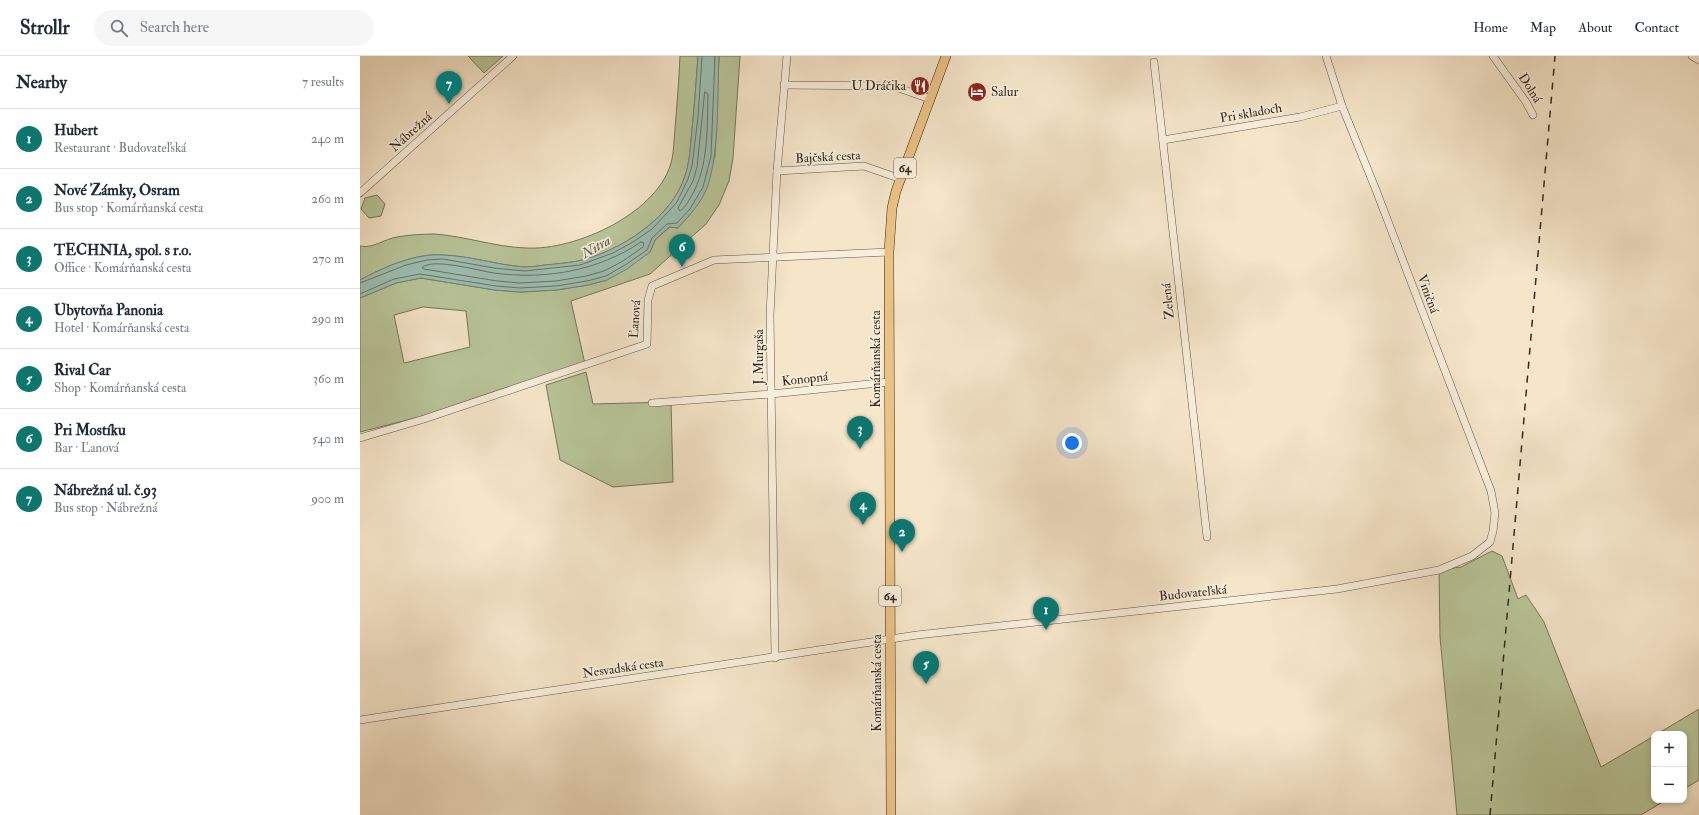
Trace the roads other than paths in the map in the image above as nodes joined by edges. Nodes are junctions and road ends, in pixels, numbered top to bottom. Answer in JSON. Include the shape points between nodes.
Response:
{"nodes":[{"id":1,"x":513,"y":56,"type":"edge"},
{"id":2,"x":787,"y":56,"type":"edge"},
{"id":3,"x":946,"y":56,"type":"edge"},
{"id":4,"x":1326,"y":56,"type":"edge"},
{"id":5,"x":1493,"y":56,"type":"edge"},
{"id":6,"x":1692,"y":56,"type":"edge"},
{"id":7,"x":1699,"y":60,"type":"edge"},
{"id":8,"x":1154,"y":62,"type":"dead end"},
{"id":9,"x":784,"y":85,"type":"junction"},
{"id":10,"x":930,"y":99,"type":"junction"},
{"id":11,"x":1342,"y":106,"type":"junction"},
{"id":12,"x":1533,"y":115,"type":"dead end"},
{"id":13,"x":1163,"y":140,"type":"junction"},
{"id":14,"x":777,"y":171,"type":"junction"},
{"id":15,"x":901,"y":179,"type":"junction"},
{"id":16,"x":360,"y":193,"type":"edge"},
{"id":17,"x":889,"y":252,"type":"junction"},
{"id":18,"x":772,"y":259,"type":"junction"},
{"id":19,"x":888,"y":382,"type":"junction"},
{"id":20,"x":771,"y":394,"type":"junction"},
{"id":21,"x":652,"y":403,"type":"dead end"},
{"id":22,"x":360,"y":438,"type":"edge"},
{"id":23,"x":1207,"y":537,"type":"dead end"},
{"id":24,"x":1490,"y":542,"type":"joint"},
{"id":25,"x":889,"y":639,"type":"junction"},
{"id":26,"x":775,"y":658,"type":"junction"},
{"id":27,"x":360,"y":720,"type":"edge"},
{"id":28,"x":891,"y":815,"type":"edge"}],
"edges":[{"from":1,"to":16,"type":"street","name":"Nábrežná"},
{"from":2,"to":9,"type":"street","name":"J. Murgaša"},
{"from":3,"to":10,"type":"main road","name":"Komárňanská cesta","number":"64"},
{"from":4,"to":11,"type":"street","name":"Viničná"},
{"from":5,"to":12,"type":"street","name":"Dolná"},
{"from":6,"to":7,"type":"street"},
{"from":8,"to":13,"type":"street","name":"Zelená"},
{"from":9,"to":10,"type":"street","via":[[893,86]]},
{"from":9,"to":14,"type":"street","name":"J. Murgaša"},
{"from":10,"to":15,"type":"main road","name":"Komárňanská cesta","number":"64"},
{"from":11,"to":13,"type":"street","name":"Pri skladoch"},
{"from":11,"to":24,"type":"street","name":"Viničná","via":[[1491,492],[1495,513]]},
{"from":13,"to":23,"type":"street","name":"Zelená"},
{"from":14,"to":15,"type":"street","name":"Bajčská cesta","via":[[864,166]]},
{"from":14,"to":18,"type":"street","name":"J. Murgaša"},
{"from":15,"to":17,"type":"main road","name":"Komárňanská cesta","number":"64","via":[[892,208]]},
{"from":17,"to":18,"type":"street","name":"Ľanová"},
{"from":17,"to":19,"type":"main road","name":"Komárňanská cesta","number":"64"},
{"from":18,"to":20,"type":"street","name":"J. Murgaša"},
{"from":18,"to":22,"type":"street","name":"Ľanová","via":[[714,260],[652,286],[648,300],[647,344]]},
{"from":19,"to":20,"type":"street","name":"Konopná"},
{"from":19,"to":25,"type":"main road","name":"Komárňanská cesta","number":"64","via":[[891,552]]},
{"from":20,"to":21,"type":"street","name":"Konopná"},
{"from":20,"to":26,"type":"street","name":"J. Murgaša"},
{"from":24,"to":25,"type":"street","name":"Budovateľská","via":[[1472,556],[1439,570],[1337,589]]},
{"from":25,"to":26,"type":"street","name":"Nesvadská cesta"},
{"from":25,"to":28,"type":"main road","name":"Komárňanská cesta","number":"64"},
{"from":26,"to":27,"type":"street","name":"Nesvadská cesta"}]}
